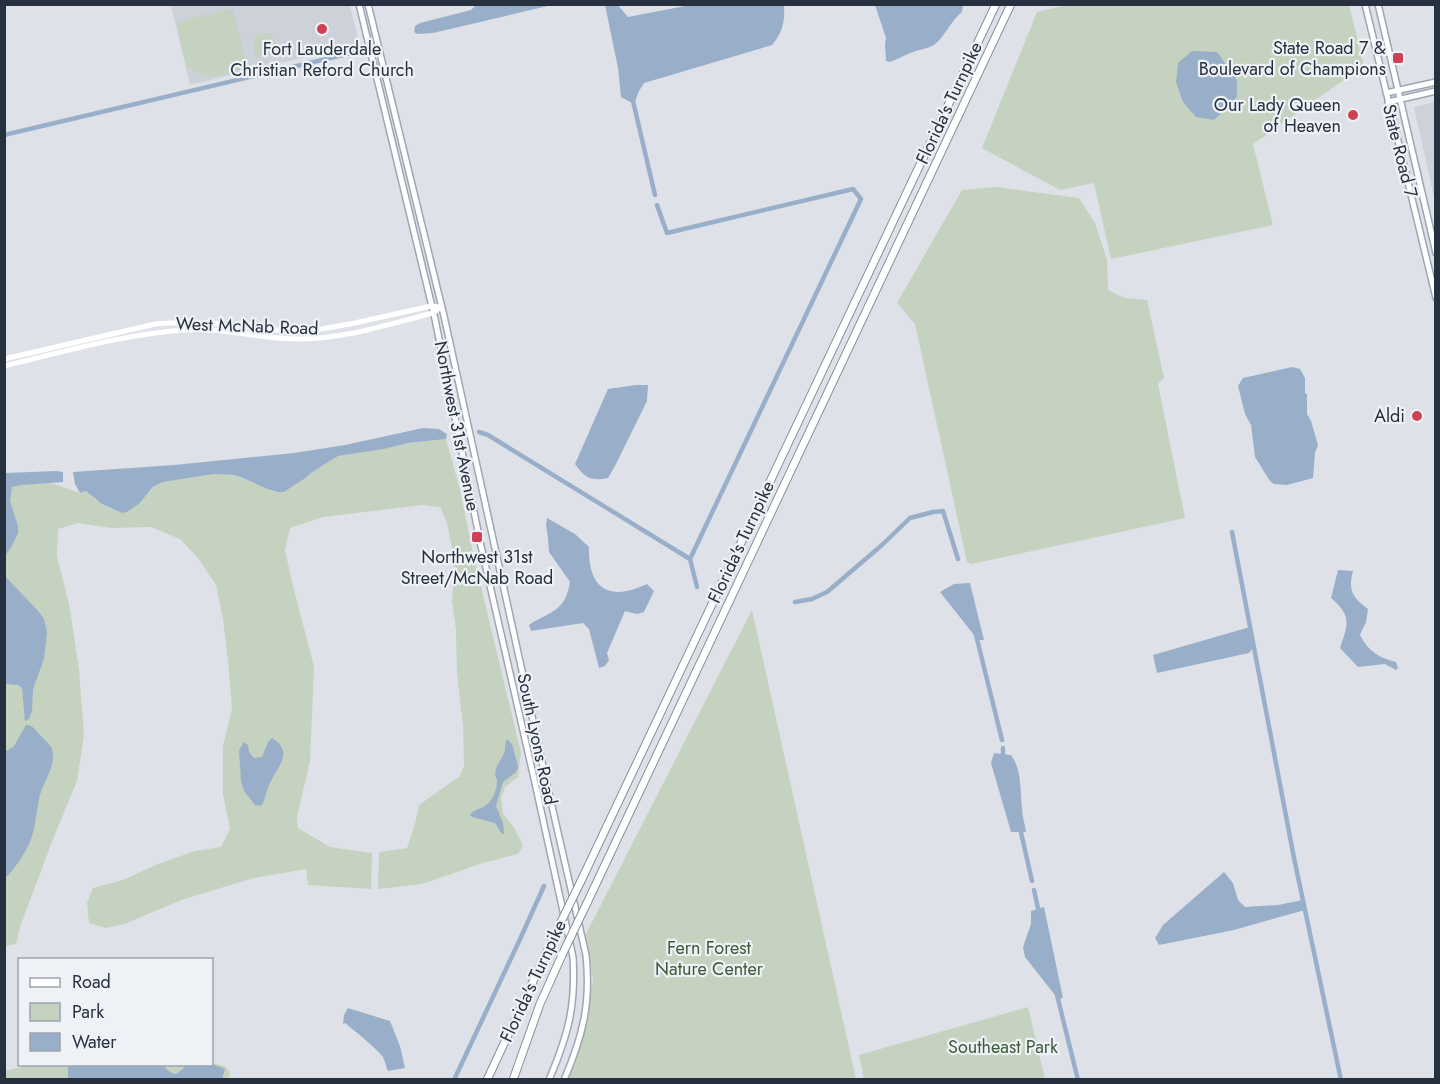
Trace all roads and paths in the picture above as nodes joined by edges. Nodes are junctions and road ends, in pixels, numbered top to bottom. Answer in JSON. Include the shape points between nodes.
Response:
{"nodes":[{"id":1,"x":358,"y":4,"type":"edge"},
{"id":2,"x":368,"y":4,"type":"edge"},
{"id":3,"x":996,"y":4,"type":"edge"},
{"id":4,"x":1011,"y":4,"type":"edge"},
{"id":5,"x":1365,"y":4,"type":"edge"},
{"id":6,"x":1376,"y":4,"type":"edge"},
{"id":7,"x":1436,"y":82,"type":"edge"},
{"id":8,"x":1397,"y":91,"type":"junction"},
{"id":9,"x":1436,"y":91,"type":"edge"},
{"id":10,"x":1386,"y":93,"type":"junction"},
{"id":11,"x":1399,"y":99,"type":"junction"},
{"id":12,"x":1388,"y":102,"type":"junction"},
{"id":13,"x":1436,"y":253,"type":"edge"},
{"id":14,"x":1436,"y":298,"type":"edge"},
{"id":15,"x":431,"y":306,"type":"junction"},
{"id":16,"x":441,"y":307,"type":"junction"},
{"id":17,"x":433,"y":313,"type":"junction"},
{"id":18,"x":4,"y":358,"type":"edge"},
{"id":19,"x":4,"y":366,"type":"edge"},
{"id":20,"x":462,"y":397,"type":"joint"},
{"id":21,"x":523,"y":674,"type":"junction"},
{"id":22,"x":511,"y":677,"type":"junction"},
{"id":23,"x":487,"y":1080,"type":"edge"},
{"id":24,"x":513,"y":1080,"type":"edge"},
{"id":25,"x":549,"y":1080,"type":"edge"},
{"id":26,"x":564,"y":1080,"type":"edge"}],
"edges":[{"from":1,"to":15,"type":"main road","name":"Northwest 31st Avenue"},
{"from":2,"to":16,"type":"main road","name":"Northwest 31st Avenue"},
{"from":3,"to":23,"type":"highway","name":"Florida's Turnpike","bridge":true},
{"from":4,"to":24,"type":"highway","name":"Florida's Turnpike","bridge":true,"via":[[562,955]]},
{"from":5,"to":10,"type":"main road","name":"State Road 7"},
{"from":6,"to":8,"type":"main road","name":"State Road 7"},
{"from":7,"to":8,"type":"main road"},
{"from":8,"to":10,"type":"main road"},
{"from":8,"to":11,"type":"main road","name":"State Road 7"},
{"from":9,"to":11,"type":"main road"},
{"from":10,"to":12,"type":"main road","name":"State Road 7"},
{"from":11,"to":12,"type":"main road"},
{"from":11,"to":13,"type":"main road","name":"State Road 7"},
{"from":12,"to":14,"type":"main road","name":"State Road 7"},
{"from":15,"to":16,"type":"main road","name":"West McNab Road"},
{"from":15,"to":17,"type":"main road","name":"Northwest 31st Avenue"},
{"from":15,"to":18,"type":"main road","name":"West McNab Road","via":[[316,330],[188,322],[155,324]]},
{"from":16,"to":17,"type":"main road","name":"West McNab Road"},
{"from":16,"to":20,"type":"main road","name":"Northwest 31st Avenue"},
{"from":17,"to":19,"type":"main road","name":"West McNab Road","via":[[335,336],[300,339],[225,331],[156,332]]},
{"from":17,"to":22,"type":"main road","name":"Northwest 31st Avenue"},
{"from":20,"to":21,"type":"main road","name":"South Lyons Road"},
{"from":21,"to":22,"type":"main road"},
{"from":21,"to":26,"type":"main road","name":"South Lyons Road","via":[[588,972],[584,1023]]},
{"from":22,"to":25,"type":"main road","name":"Northwest 31st Avenue","via":[[573,957],[572,1016]]}]}
